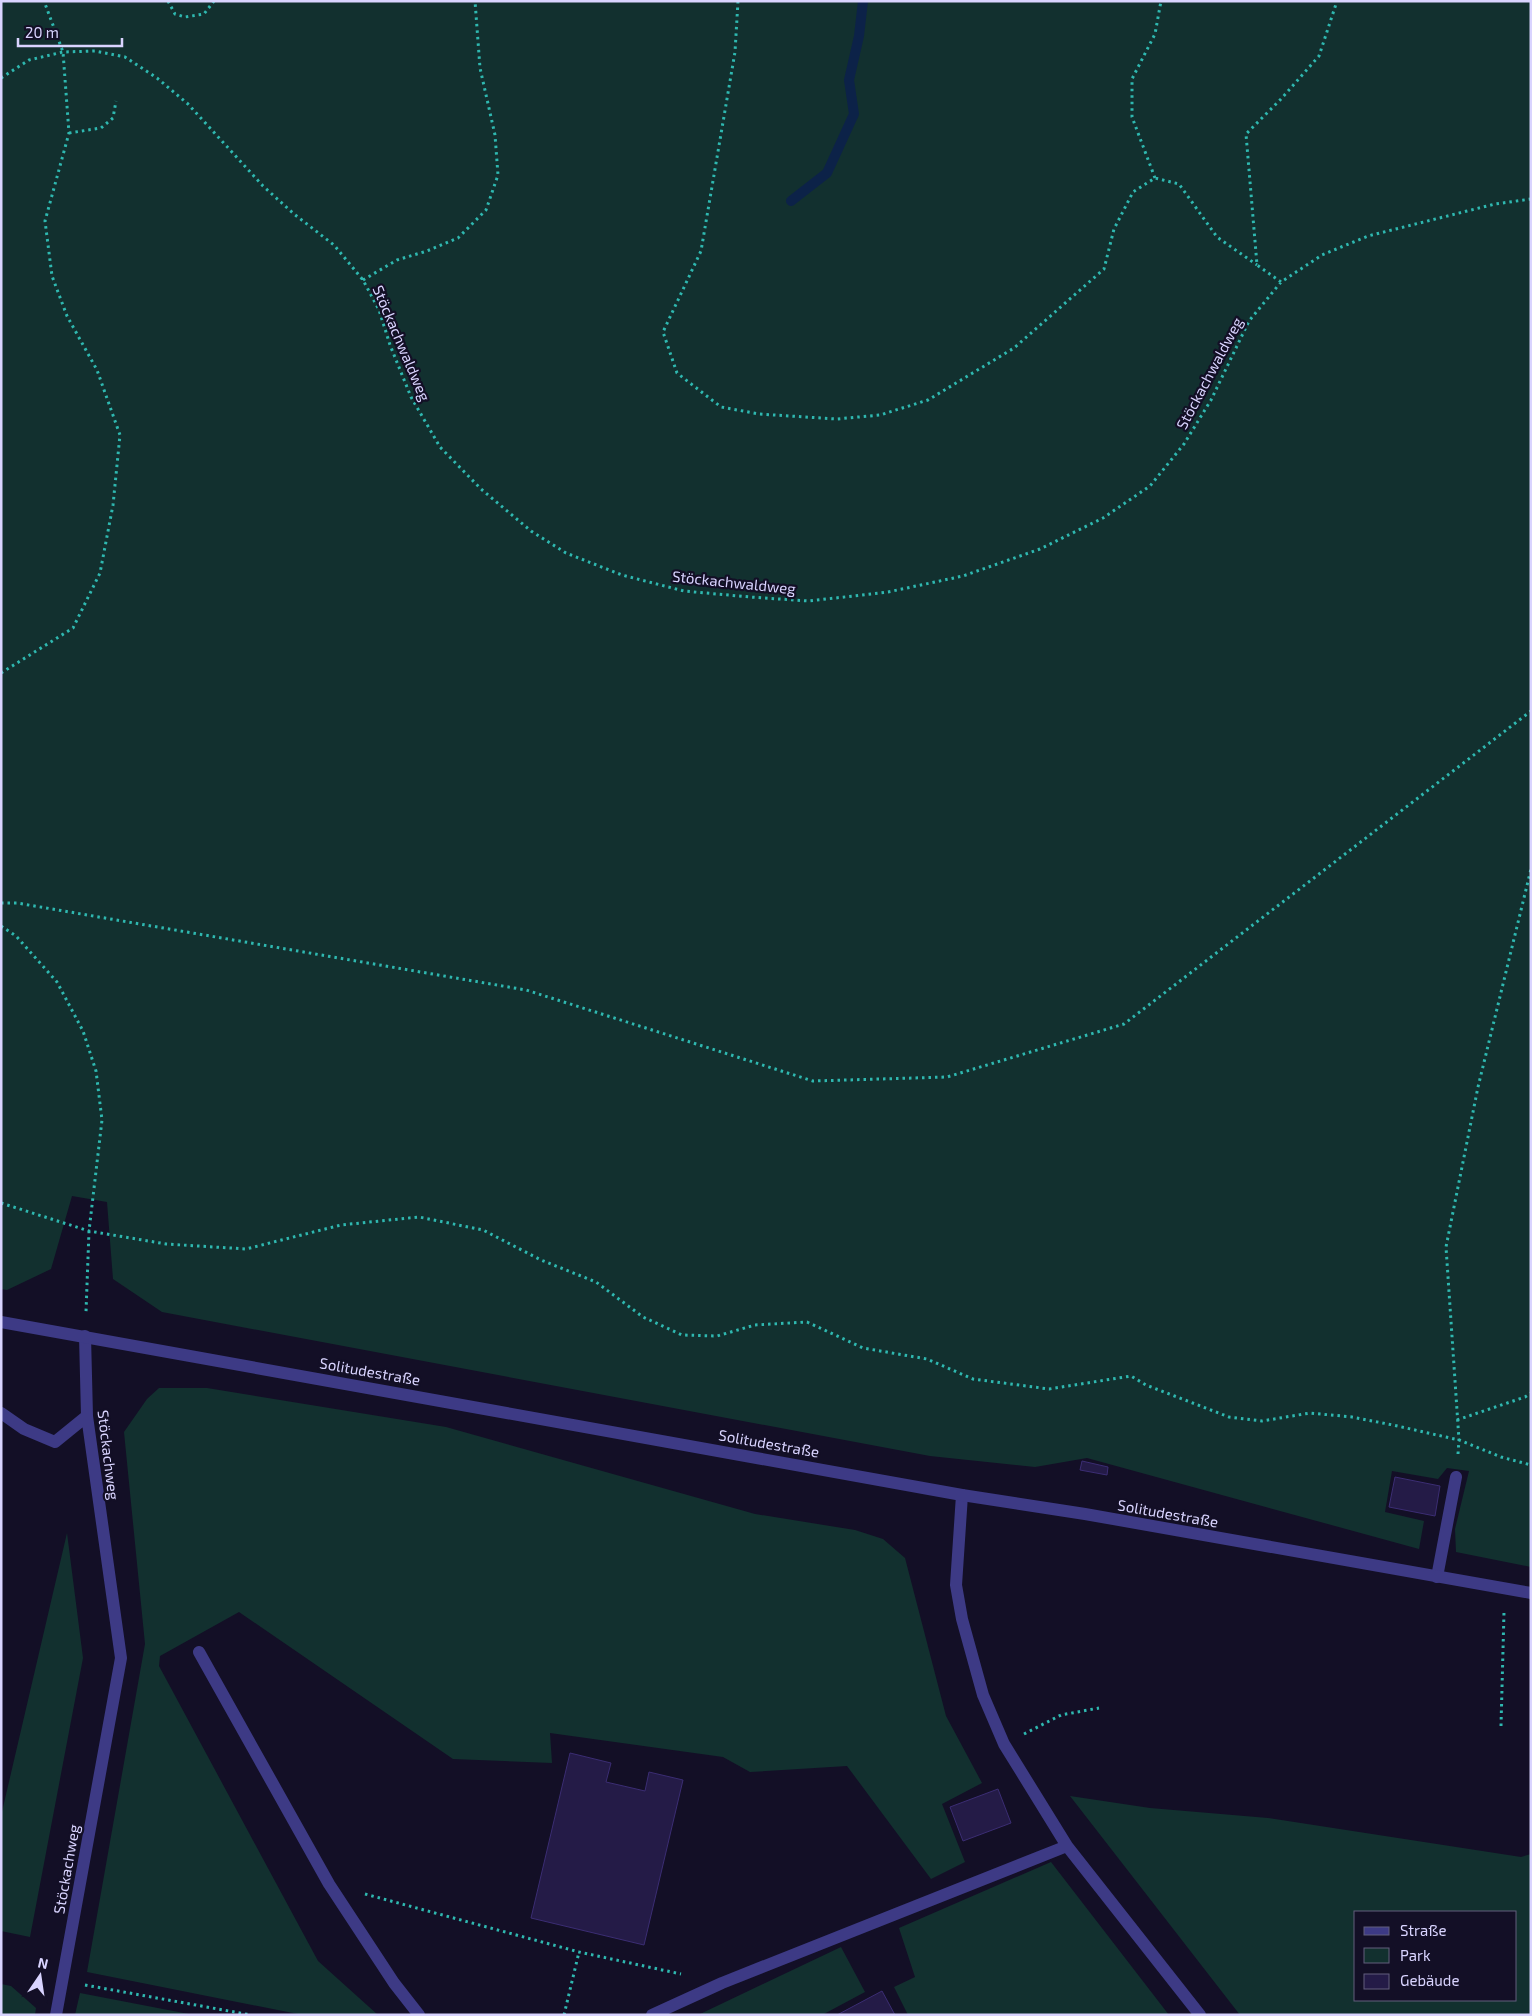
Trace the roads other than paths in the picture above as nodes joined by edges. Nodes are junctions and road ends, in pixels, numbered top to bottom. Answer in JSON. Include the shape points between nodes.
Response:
{"nodes":[{"id":1,"x":1,"y":1322,"type":"edge"},
{"id":2,"x":84,"y":1336,"type":"junction"},
{"id":3,"x":1,"y":1413,"type":"edge"},
{"id":4,"x":87,"y":1416,"type":"junction"},
{"id":5,"x":1456,"y":1477,"type":"dead end"},
{"id":6,"x":962,"y":1496,"type":"junction"},
{"id":7,"x":1437,"y":1577,"type":"junction"},
{"id":8,"x":1531,"y":1593,"type":"edge"},
{"id":9,"x":199,"y":1652,"type":"dead end"},
{"id":10,"x":1066,"y":1846,"type":"junction"},
{"id":11,"x":56,"y":2015,"type":"edge"},
{"id":12,"x":420,"y":2015,"type":"edge"},
{"id":13,"x":652,"y":2015,"type":"edge"},
{"id":14,"x":1200,"y":2015,"type":"edge"}],
"edges":[{"from":1,"to":2,"type":"street","name":"Solitudestraße"},
{"from":2,"to":4,"type":"street","name":"Stöckachweg"},
{"from":2,"to":6,"type":"street","name":"Solitudestraße"},
{"from":3,"to":4,"type":"street","via":[[24,1429],[55,1442]]},
{"from":4,"to":11,"type":"street","name":"Stöckachweg","via":[[121,1658]]},
{"from":5,"to":7,"type":"street"},
{"from":6,"to":7,"type":"street","name":"Solitudestraße","via":[[1085,1514]]},
{"from":6,"to":10,"type":"street","via":[[956,1586],[983,1695],[1004,1744]]},
{"from":7,"to":8,"type":"street","name":"Solitudestraße"},
{"from":9,"to":12,"type":"street","via":[[328,1884],[394,1983]]},
{"from":10,"to":13,"type":"street","via":[[722,1983]]},
{"from":10,"to":14,"type":"street"}]}
